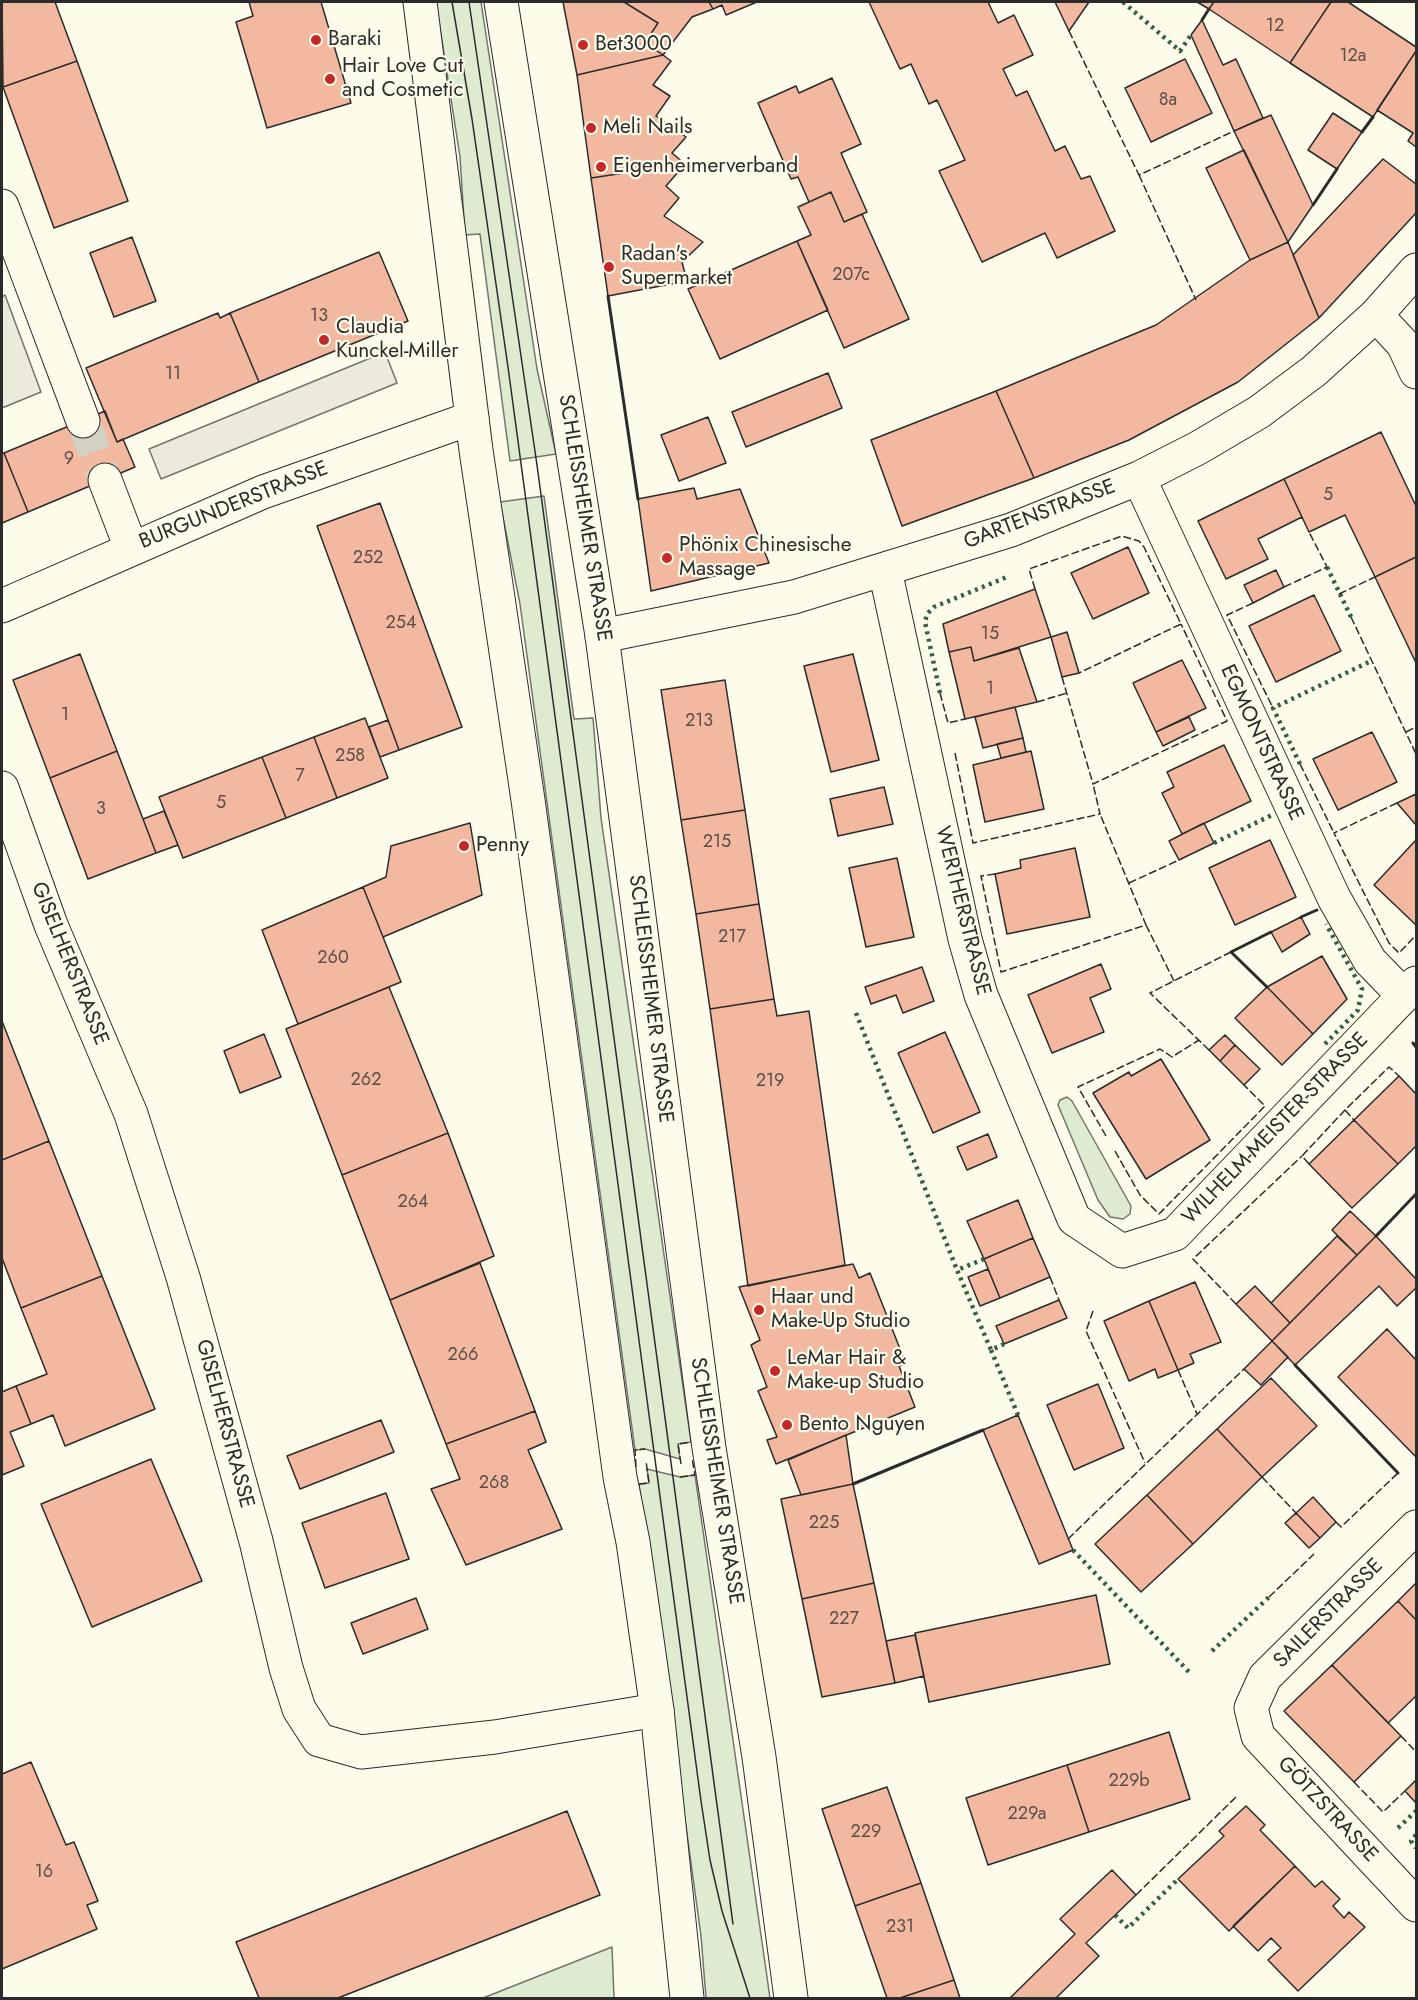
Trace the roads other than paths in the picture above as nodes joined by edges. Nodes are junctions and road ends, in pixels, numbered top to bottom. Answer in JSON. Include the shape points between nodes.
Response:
{"nodes":[{"id":1,"x":420,"y":2,"type":"edge"},
{"id":2,"x":501,"y":2,"type":"edge"},
{"id":3,"x":2,"y":206,"type":"edge"},
{"id":4,"x":1416,"y":270,"type":"edge"},
{"id":5,"x":1376,"y":315,"type":"junction"},
{"id":6,"x":1416,"y":372,"type":"edge"},
{"id":7,"x":472,"y":418,"type":"junction"},
{"id":8,"x":83,"y":421,"type":"tunnel mouth"},
{"id":9,"x":1138,"y":478,"type":"junction"},
{"id":10,"x":105,"y":480,"type":"tunnel mouth"},
{"id":11,"x":131,"y":548,"type":"junction"},
{"id":12,"x":885,"y":570,"type":"junction"},
{"id":13,"x":2,"y":606,"type":"edge"},
{"id":14,"x":603,"y":636,"type":"junction"},
{"id":15,"x":2,"y":788,"type":"edge"},
{"id":16,"x":1410,"y":990,"type":"edge"},
{"id":17,"x":1122,"y":1251,"type":"joint"},
{"id":18,"x":1416,"y":1527,"type":"edge"},
{"id":19,"x":1251,"y":1708,"type":"joint"},
{"id":20,"x":657,"y":1710,"type":"junction"},
{"id":21,"x":1416,"y":1905,"type":"edge"},
{"id":22,"x":687,"y":1998,"type":"edge"},
{"id":23,"x":791,"y":1998,"type":"edge"}],
"edges":[{"from":1,"to":7,"type":"street"},
{"from":2,"to":14,"type":"street","name":"SCHLEISSHEIMER STRASSE"},
{"from":3,"to":8,"type":"street"},
{"from":4,"to":5,"type":"street","name":"GARTENSTRASSE"},
{"from":5,"to":6,"type":"street","via":[[1403,344]]},
{"from":5,"to":9,"type":"street","name":"GARTENSTRASSE","via":[[1314,371],[1259,412]]},
{"from":7,"to":11,"type":"street","name":"BURGUNDERSTRASSE","via":[[263,492]]},
{"from":7,"to":20,"type":"street","via":[[527,789],[620,1477]]},
{"from":9,"to":12,"type":"street","name":"GARTENSTRASSE","via":[[1011,530]]},
{"from":9,"to":16,"type":"street","name":"EGMONTSTRASSE","via":[[1334,898],[1370,961]]},
{"from":10,"to":11,"type":"street"},
{"from":11,"to":13,"type":"street","name":"BURGUNDERSTRASSE"},
{"from":12,"to":14,"type":"street","name":"GARTENSTRASSE","via":[[794,597]]},
{"from":12,"to":17,"type":"street","name":"WERTHERSTRASSE","via":[[965,939],[981,995],[1074,1219]]},
{"from":14,"to":23,"type":"street","name":"SCHLEISSHEIMER STRASSE","via":[[709,1448],[759,1757]]},
{"from":15,"to":20,"type":"street","name":"GISELHERSTRASSE","via":[[51,925],[131,1114],[189,1300],[256,1541],[286,1668],[299,1709],[319,1740],[361,1752],[495,1737]]},
{"from":16,"to":17,"type":"street","name":"WILHELM-MEISTER-STRASSE","via":[[1175,1234]]},
{"from":18,"to":19,"type":"street","name":"SAILERSTRASSE","via":[[1265,1677]]},
{"from":19,"to":21,"type":"street","name":"GÖTZSTRASSE","via":[[1258,1736]]},
{"from":20,"to":22,"type":"street"}]}
